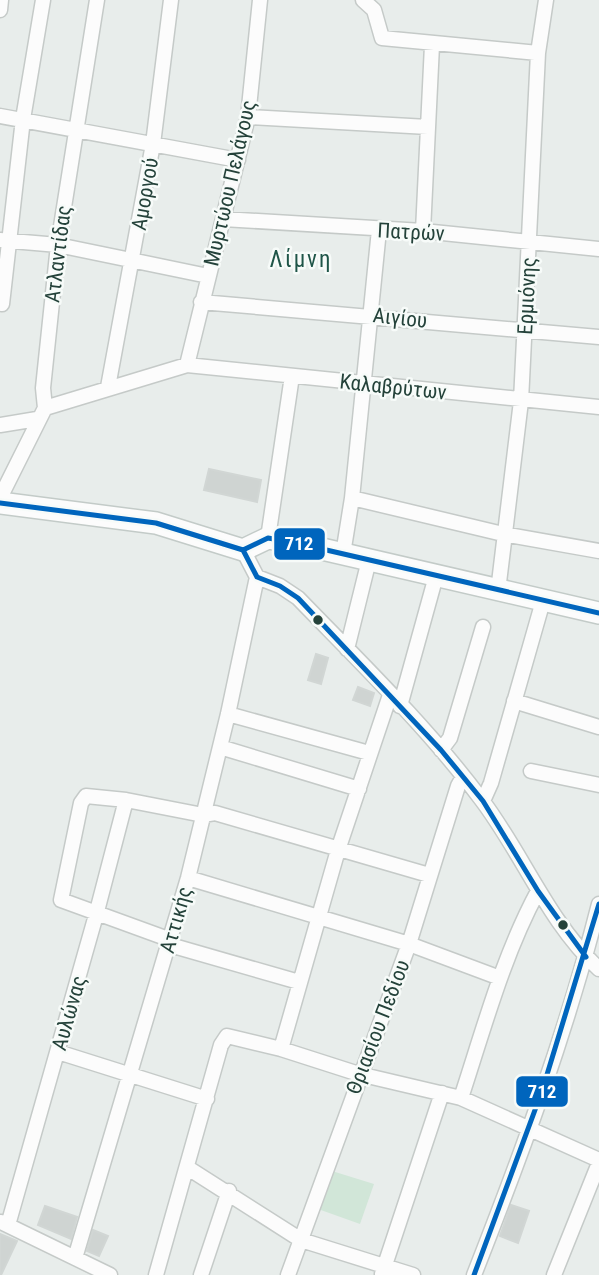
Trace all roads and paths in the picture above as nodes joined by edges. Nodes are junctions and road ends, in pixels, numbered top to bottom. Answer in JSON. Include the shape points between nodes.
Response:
{"nodes":[{"id":1,"x":1,"y":0,"type":"edge"},
{"id":2,"x":43,"y":0,"type":"edge"},
{"id":3,"x":97,"y":0,"type":"edge"},
{"id":4,"x":172,"y":0,"type":"edge"},
{"id":5,"x":260,"y":0,"type":"edge"},
{"id":6,"x":363,"y":0,"type":"edge"},
{"id":7,"x":546,"y":0,"type":"edge"},
{"id":8,"x":0,"y":10,"type":"edge"},
{"id":9,"x":432,"y":45,"type":"junction"},
{"id":10,"x":538,"y":53,"type":"junction"},
{"id":11,"x":0,"y":116,"type":"edge"},
{"id":12,"x":248,"y":117,"type":"junction"},
{"id":13,"x":23,"y":119,"type":"junction"},
{"id":14,"x":428,"y":127,"type":"junction"},
{"id":15,"x":75,"y":130,"type":"junction"},
{"id":16,"x":153,"y":144,"type":"junction"},
{"id":17,"x":238,"y":160,"type":"junction"},
{"id":18,"x":223,"y":219,"type":"junction"},
{"id":19,"x":379,"y":230,"type":"junction"},
{"id":20,"x":423,"y":231,"type":"junction"},
{"id":21,"x":4,"y":241,"type":"edge"},
{"id":22,"x":530,"y":242,"type":"junction"},
{"id":23,"x":58,"y":245,"type":"junction"},
{"id":24,"x":599,"y":249,"type":"edge"},
{"id":25,"x":134,"y":258,"type":"junction"},
{"id":26,"x":208,"y":276,"type":"junction"},
{"id":27,"x":201,"y":302,"type":"junction"},
{"id":28,"x":2,"y":304,"type":"dead end"},
{"id":29,"x":371,"y":314,"type":"junction"},
{"id":30,"x":525,"y":331,"type":"junction"},
{"id":31,"x":599,"y":337,"type":"edge"},
{"id":32,"x":187,"y":365,"type":"junction"},
{"id":33,"x":292,"y":376,"type":"junction"},
{"id":34,"x":364,"y":384,"type":"junction"},
{"id":35,"x":108,"y":387,"type":"junction"},
{"id":36,"x":521,"y":401,"type":"junction"},
{"id":37,"x":599,"y":407,"type":"edge"},
{"id":38,"x":41,"y":413,"type":"junction"},
{"id":39,"x":0,"y":425,"type":"edge"},
{"id":40,"x":352,"y":498,"type":"junction"},
{"id":41,"x":0,"y":501,"type":"edge"},
{"id":42,"x":503,"y":534,"type":"junction"},
{"id":43,"x":268,"y":538,"type":"junction"},
{"id":44,"x":243,"y":550,"type":"junction"},
{"id":45,"x":599,"y":551,"type":"edge"},
{"id":46,"x":342,"y":554,"type":"junction"},
{"id":47,"x":369,"y":561,"type":"junction"},
{"id":48,"x":436,"y":576,"type":"junction"},
{"id":49,"x":257,"y":577,"type":"junction"},
{"id":50,"x":498,"y":591,"type":"junction"},
{"id":51,"x":543,"y":601,"type":"junction"},
{"id":52,"x":599,"y":613,"type":"edge"},
{"id":53,"x":483,"y":627,"type":"dead end"},
{"id":54,"x":347,"y":649,"type":"junction"},
{"id":55,"x":395,"y":701,"type":"junction"},
{"id":56,"x":514,"y":701,"type":"junction"},
{"id":57,"x":228,"y":714,"type":"junction"},
{"id":58,"x":599,"y":727,"type":"edge"},
{"id":59,"x":220,"y":747,"type":"junction"},
{"id":60,"x":442,"y":750,"type":"junction"},
{"id":61,"x":369,"y":753,"type":"junction"},
{"id":62,"x":531,"y":771,"type":"dead end"},
{"id":63,"x":463,"y":777,"type":"junction"},
{"id":64,"x":599,"y":785,"type":"edge"},
{"id":65,"x":359,"y":789,"type":"junction"},
{"id":66,"x":125,"y":800,"type":"junction"},
{"id":67,"x":482,"y":801,"type":"junction"},
{"id":68,"x":203,"y":815,"type":"junction"},
{"id":69,"x":338,"y":850,"type":"junction"},
{"id":70,"x":429,"y":875,"type":"junction"},
{"id":71,"x":188,"y":878,"type":"junction"},
{"id":72,"x":538,"y":891,"type":"junction"},
{"id":73,"x":599,"y":904,"type":"edge"},
{"id":74,"x":96,"y":915,"type":"junction"},
{"id":75,"x":317,"y":917,"type":"junction"},
{"id":76,"x":170,"y":942,"type":"junction"},
{"id":77,"x":409,"y":944,"type":"junction"},
{"id":78,"x":586,"y":957,"type":"junction"},
{"id":79,"x":599,"y":969,"type":"edge"},
{"id":80,"x":500,"y":978,"type":"junction"},
{"id":81,"x":299,"y":982,"type":"junction"},
{"id":82,"x":281,"y":1049,"type":"junction"},
{"id":83,"x":58,"y":1052,"type":"junction"},
{"id":84,"x":359,"y":1074,"type":"junction"},
{"id":85,"x":131,"y":1076,"type":"junction"},
{"id":86,"x":442,"y":1093,"type":"junction"},
{"id":87,"x":461,"y":1098,"type":"junction"},
{"id":88,"x":207,"y":1099,"type":"junction"},
{"id":89,"x":532,"y":1127,"type":"junction"},
{"id":90,"x":599,"y":1162,"type":"edge"},
{"id":91,"x":188,"y":1168,"type":"junction"},
{"id":92,"x":229,"y":1191,"type":"junction"},
{"id":93,"x":4,"y":1223,"type":"edge"},
{"id":94,"x":301,"y":1240,"type":"junction"},
{"id":95,"x":75,"y":1258,"type":"junction"},
{"id":96,"x":383,"y":1272,"type":"edge"},
{"id":97,"x":108,"y":1275,"type":"edge"},
{"id":98,"x":156,"y":1275,"type":"edge"},
{"id":99,"x":201,"y":1275,"type":"edge"},
{"id":100,"x":288,"y":1275,"type":"edge"},
{"id":101,"x":413,"y":1275,"type":"edge"},
{"id":102,"x":474,"y":1275,"type":"edge"},
{"id":103,"x":554,"y":1275,"type":"edge"}],
"edges":[{"from":1,"to":8,"type":"street"},
{"from":2,"to":13,"type":"street"},
{"from":3,"to":15,"type":"street","name":"Ατλαντίδας"},
{"from":4,"to":16,"type":"street","name":"Αμοργού"},
{"from":5,"to":12,"type":"street","name":"Μυρτώου Πελάγους"},
{"from":6,"to":9,"type":"street","via":[[374,10],[382,38]]},
{"from":7,"to":10,"type":"street","name":"Ερμιόνης"},
{"from":9,"to":10,"type":"street"},
{"from":9,"to":14,"type":"street"},
{"from":10,"to":22,"type":"street","name":"Ερμιόνης"},
{"from":11,"to":13,"type":"street"},
{"from":12,"to":14,"type":"street"},
{"from":12,"to":17,"type":"street","name":"Μυρτώου Πελάγους"},
{"from":13,"to":15,"type":"street"},
{"from":13,"to":21,"type":"street"},
{"from":14,"to":20,"type":"street"},
{"from":15,"to":16,"type":"street"},
{"from":15,"to":23,"type":"street","name":"Ατλαντίδας"},
{"from":16,"to":17,"type":"street"},
{"from":16,"to":25,"type":"street","name":"Αμοργού"},
{"from":17,"to":18,"type":"street","name":"Μυρτώου Πελάγους"},
{"from":18,"to":19,"type":"street","name":"Πατρών"},
{"from":18,"to":26,"type":"street","name":"Μυρτώου Πελάγους"},
{"from":19,"to":20,"type":"street","name":"Πατρών"},
{"from":19,"to":29,"type":"street"},
{"from":20,"to":22,"type":"street","name":"Πατρών"},
{"from":21,"to":23,"type":"street"},
{"from":21,"to":28,"type":"street"},
{"from":22,"to":24,"type":"street","name":"Πατρών"},
{"from":22,"to":30,"type":"street","name":"Ερμιόνης"},
{"from":23,"to":25,"type":"street"},
{"from":23,"to":38,"type":"street","name":"Ατλαντίδας"},
{"from":25,"to":26,"type":"street"},
{"from":25,"to":35,"type":"street","name":"Αμοργού"},
{"from":26,"to":27,"type":"street","name":"Μυρτώου Πελάγους"},
{"from":27,"to":29,"type":"street","name":"Αιγίου"},
{"from":27,"to":32,"type":"street","name":"Μυρτώου Πελάγους"},
{"from":29,"to":30,"type":"street","name":"Αιγίου"},
{"from":29,"to":34,"type":"street"},
{"from":30,"to":31,"type":"street","name":"Αιγίου"},
{"from":30,"to":36,"type":"street","name":"Ερμιόνης"},
{"from":32,"to":33,"type":"street","name":"Καλαβρύτων"},
{"from":32,"to":35,"type":"street"},
{"from":33,"to":34,"type":"street","name":"Καλαβρύτων"},
{"from":33,"to":43,"type":"street"},
{"from":34,"to":36,"type":"street","name":"Καλαβρύτων"},
{"from":34,"to":40,"type":"street"},
{"from":35,"to":38,"type":"street"},
{"from":36,"to":37,"type":"street","name":"Καλαβρύτων"},
{"from":36,"to":42,"type":"street","name":"Ερμιόνης"},
{"from":38,"to":39,"type":"street"},
{"from":38,"to":41,"type":"street","name":"Ατλαντίδας"},
{"from":40,"to":42,"type":"street"},
{"from":40,"to":46,"type":"street"},
{"from":41,"to":44,"type":"main road","via":[[156,523]]},
{"from":42,"to":45,"type":"street"},
{"from":42,"to":50,"type":"street","name":"Ερμιόνης"},
{"from":43,"to":44,"type":"main road"},
{"from":43,"to":46,"type":"main road"},
{"from":44,"to":49,"type":"street"},
{"from":46,"to":47,"type":"main road"},
{"from":47,"to":48,"type":"main road"},
{"from":47,"to":54,"type":"street"},
{"from":48,"to":50,"type":"main road"},
{"from":48,"to":55,"type":"street"},
{"from":49,"to":54,"type":"street","via":[[298,598]]},
{"from":49,"to":57,"type":"street","name":"Αττικής"},
{"from":50,"to":51,"type":"main road"},
{"from":51,"to":52,"type":"main road"},
{"from":51,"to":56,"type":"street"},
{"from":53,"to":60,"type":"street","via":[[450,738]]},
{"from":54,"to":55,"type":"street"},
{"from":55,"to":60,"type":"street"},
{"from":55,"to":61,"type":"street"},
{"from":56,"to":58,"type":"street"},
{"from":56,"to":67,"type":"street"},
{"from":57,"to":59,"type":"street","name":"Αττικής"},
{"from":57,"to":61,"type":"street"},
{"from":59,"to":65,"type":"street"},
{"from":59,"to":68,"type":"street","name":"Αττικής"},
{"from":60,"to":63,"type":"street"},
{"from":61,"to":65,"type":"street"},
{"from":62,"to":64,"type":"street"},
{"from":63,"to":67,"type":"street"},
{"from":63,"to":70,"type":"street","name":"Θριασίου Πεδίου"},
{"from":65,"to":69,"type":"street"},
{"from":66,"to":68,"type":"street"},
{"from":66,"to":74,"type":"street","name":"Αυλώνας"},
{"from":66,"to":74,"type":"street","via":[[86,796],[81,803],[61,900]]},
{"from":67,"to":72,"type":"street"},
{"from":68,"to":69,"type":"street","via":[[215,813]]},
{"from":68,"to":71,"type":"street","name":"Αττικής"},
{"from":69,"to":70,"type":"street"},
{"from":69,"to":75,"type":"street"},
{"from":70,"to":77,"type":"street","name":"Θριασίου Πεδίου"},
{"from":71,"to":75,"type":"street"},
{"from":71,"to":76,"type":"street","name":"Αττικής"},
{"from":72,"to":78,"type":"street"},
{"from":72,"to":80,"type":"street"},
{"from":73,"to":78,"type":"street"},
{"from":74,"to":76,"type":"street"},
{"from":74,"to":83,"type":"street","name":"Αυλώνας"},
{"from":75,"to":77,"type":"street"},
{"from":75,"to":81,"type":"street"},
{"from":76,"to":81,"type":"street"},
{"from":76,"to":85,"type":"street","name":"Αττικής"},
{"from":77,"to":80,"type":"street"},
{"from":77,"to":84,"type":"street","name":"Θριασίου Πεδίου"},
{"from":78,"to":79,"type":"street"},
{"from":78,"to":89,"type":"street"},
{"from":80,"to":87,"type":"street"},
{"from":81,"to":82,"type":"street"},
{"from":82,"to":84,"type":"street"},
{"from":82,"to":88,"type":"street","via":[[227,1036]]},
{"from":83,"to":85,"type":"street"},
{"from":83,"to":93,"type":"street","name":"Αυλώνας"},
{"from":84,"to":86,"type":"street"},
{"from":84,"to":94,"type":"street","name":"Θριασίου Πεδίου"},
{"from":85,"to":88,"type":"street"},
{"from":85,"to":95,"type":"street","name":"Αττικής"},
{"from":86,"to":87,"type":"street"},
{"from":86,"to":96,"type":"street"},
{"from":87,"to":89,"type":"street"},
{"from":88,"to":91,"type":"street"},
{"from":89,"to":90,"type":"street"},
{"from":89,"to":102,"type":"street"},
{"from":90,"to":103,"type":"street"},
{"from":91,"to":92,"type":"street"},
{"from":91,"to":98,"type":"street"},
{"from":92,"to":94,"type":"street"},
{"from":92,"to":99,"type":"street"},
{"from":93,"to":95,"type":"street"},
{"from":94,"to":96,"type":"street"},
{"from":94,"to":100,"type":"street","name":"Θριασίου Πεδίου"},
{"from":95,"to":97,"type":"street"},
{"from":96,"to":101,"type":"street"}]}
